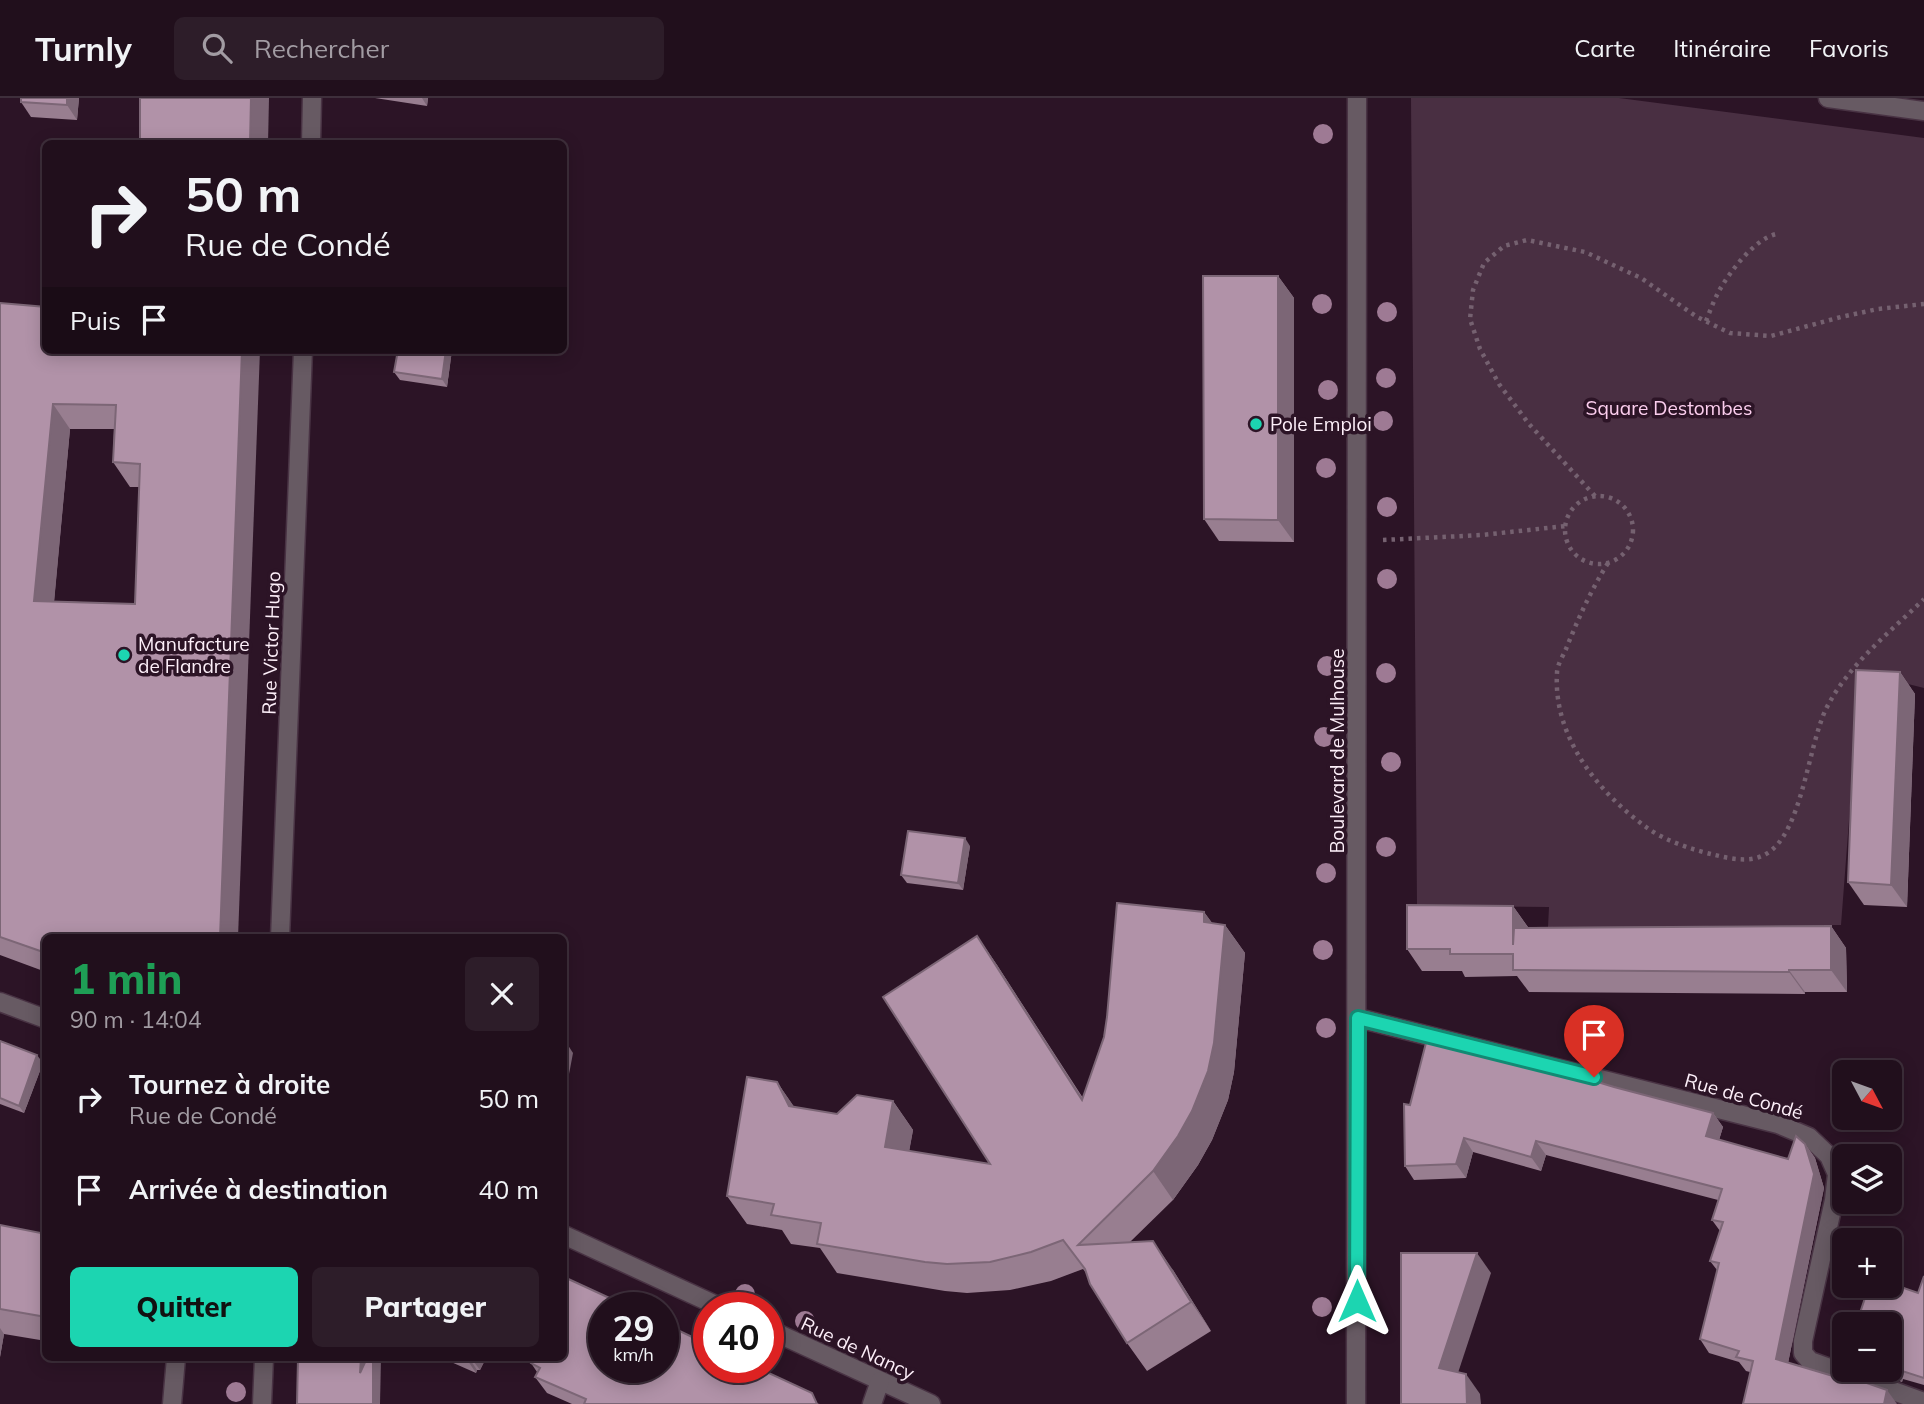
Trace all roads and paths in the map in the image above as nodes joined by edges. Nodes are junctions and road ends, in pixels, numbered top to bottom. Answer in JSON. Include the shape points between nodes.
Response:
{"nodes":[{"id":1,"x":312,"y":98,"type":"edge"},
{"id":2,"x":1357,"y":98,"type":"edge"},
{"id":3,"x":1828,"y":98,"type":"edge"},
{"id":4,"x":1924,"y":111,"type":"edge"},
{"id":5,"x":311,"y":140,"type":"edge"},
{"id":6,"x":1776,"y":234,"type":"dead end"},
{"id":7,"x":1924,"y":304,"type":"edge"},
{"id":8,"x":1706,"y":321,"type":"junction"},
{"id":9,"x":303,"y":354,"type":"edge"},
{"id":10,"x":1595,"y":496,"type":"junction"},
{"id":11,"x":1566,"y":526,"type":"junction"},
{"id":12,"x":1357,"y":542,"type":"junction"},
{"id":13,"x":1608,"y":563,"type":"junction"},
{"id":14,"x":1924,"y":598,"type":"edge"},
{"id":15,"x":281,"y":934,"type":"edge"},
{"id":16,"x":0,"y":1002,"type":"edge"},
{"id":17,"x":42,"y":1018,"type":"edge"},
{"id":18,"x":1358,"y":1018,"type":"junction"},
{"id":19,"x":567,"y":1236,"type":"edge"},
{"id":20,"x":693,"y":1295,"type":"edge"},
{"id":21,"x":784,"y":1336,"type":"edge"},
{"id":22,"x":176,"y":1361,"type":"edge"},
{"id":23,"x":264,"y":1361,"type":"edge"},
{"id":24,"x":880,"y":1381,"type":"junction"},
{"id":25,"x":1924,"y":1402,"type":"edge"},
{"id":26,"x":172,"y":1404,"type":"edge"},
{"id":27,"x":262,"y":1404,"type":"edge"},
{"id":28,"x":872,"y":1404,"type":"edge"},
{"id":29,"x":931,"y":1404,"type":"edge"},
{"id":30,"x":1356,"y":1404,"type":"edge"}],
"edges":[{"from":1,"to":5,"type":"street"},
{"from":2,"to":12,"type":"street","name":"Boulevard de Mulhouse"},
{"from":3,"to":4,"type":"street"},
{"from":6,"to":8,"type":"path","via":[[1766,236],[1739,264],[1719,291]]},
{"from":7,"to":8,"type":"path","via":[[1878,309],[1771,336],[1730,334]]},
{"from":8,"to":10,"type":"path","via":[[1641,278],[1585,252],[1527,240],[1504,246],[1485,263],[1473,290],[1470,319],[1480,349],[1529,424]]},
{"from":9,"to":15,"type":"street","name":"Rue Victor Hugo"},
{"from":10,"to":11,"type":"path","via":[[1575,506]]},
{"from":10,"to":13,"type":"path","via":[[1618,501],[1631,518],[1632,541]]},
{"from":11,"to":12,"type":"path"},
{"from":11,"to":13,"type":"path","via":[[1566,537],[1577,555],[1597,564]]},
{"from":12,"to":18,"type":"street","name":"Boulevard de Mulhouse"},
{"from":13,"to":14,"type":"path","via":[[1557,671],[1568,736],[1591,776],[1648,828],[1705,853],[1732,859],[1751,859],[1777,846],[1801,792],[1825,711],[1844,679]]},
{"from":16,"to":17,"type":"street"},
{"from":18,"to":25,"type":"street","name":"Rue de Condé","via":[[1777,1124],[1809,1137],[1829,1156],[1837,1174],[1803,1353],[1810,1361]]},
{"from":18,"to":30,"type":"street","name":"Boulevard de Mulhouse"},
{"from":19,"to":20,"type":"street"},
{"from":21,"to":24,"type":"street","name":"Rue de Nancy"},
{"from":22,"to":26,"type":"street"},
{"from":23,"to":27,"type":"street"},
{"from":24,"to":28,"type":"street"},
{"from":24,"to":29,"type":"street","name":"Rue de Nancy"}]}
